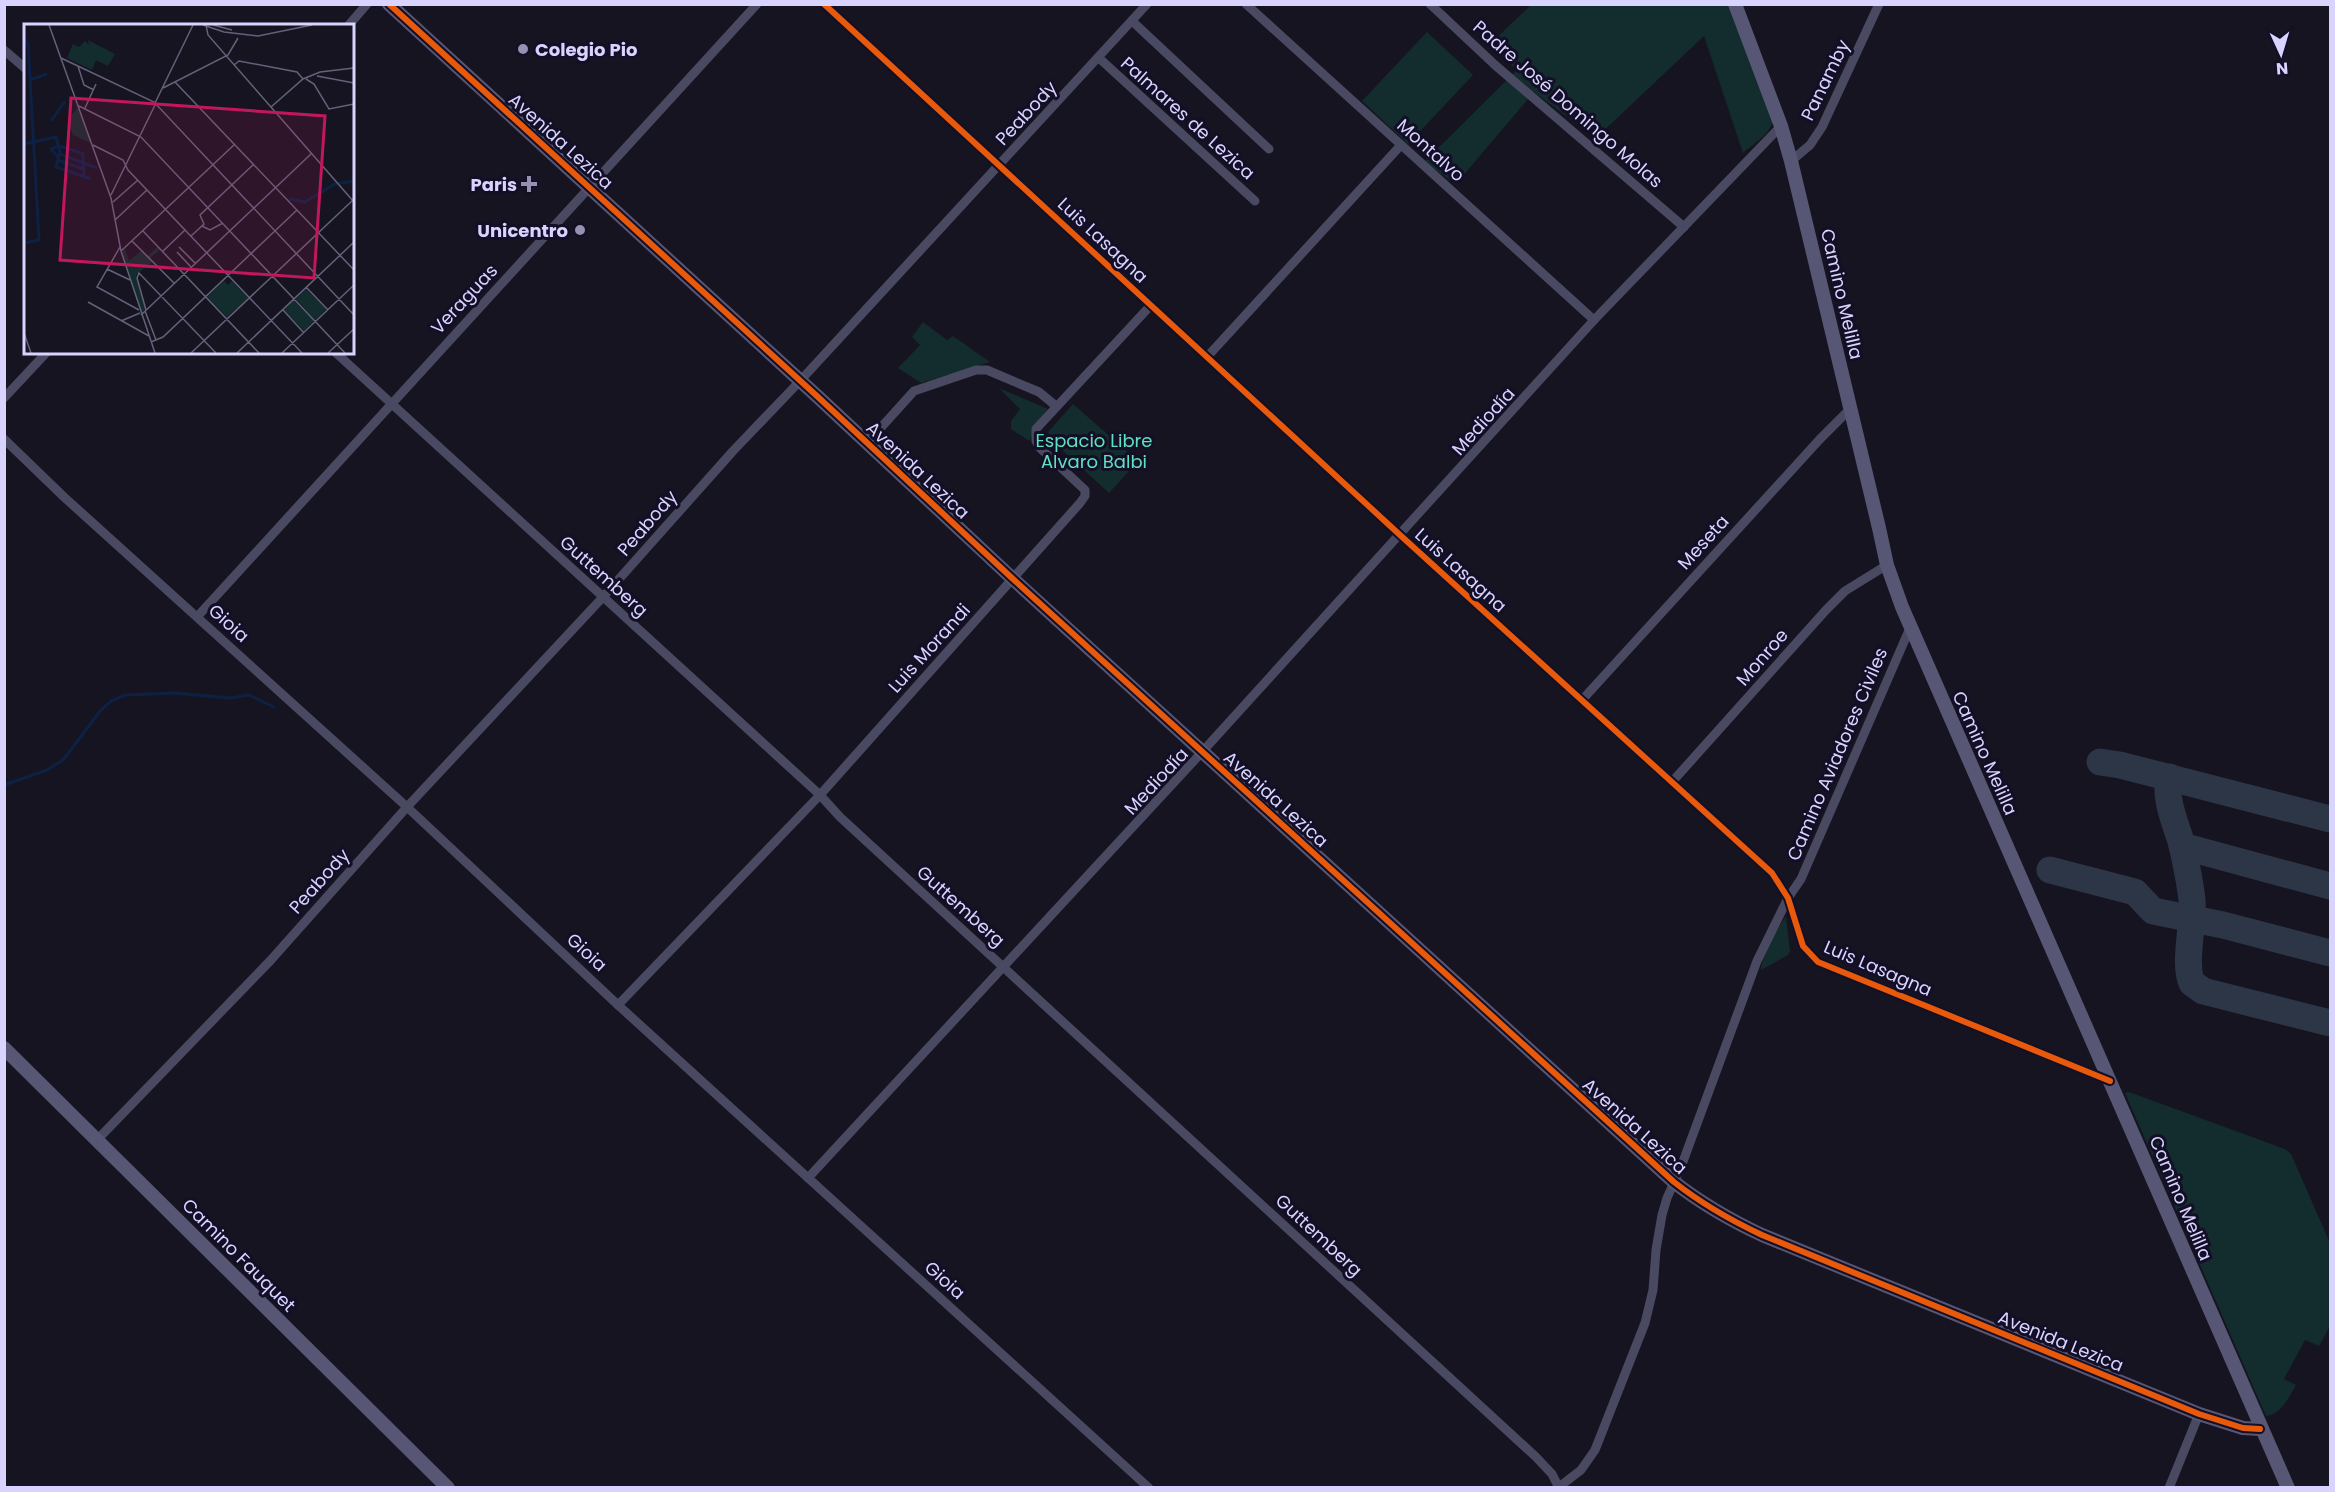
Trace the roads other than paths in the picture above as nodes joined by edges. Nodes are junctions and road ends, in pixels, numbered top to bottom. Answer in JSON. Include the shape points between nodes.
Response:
{"nodes":[{"id":1,"x":367,"y":4,"type":"edge"},
{"id":2,"x":389,"y":4,"type":"edge"},
{"id":3,"x":757,"y":4,"type":"edge"},
{"id":4,"x":824,"y":4,"type":"edge"},
{"id":5,"x":1147,"y":4,"type":"edge"},
{"id":6,"x":1246,"y":4,"type":"edge"},
{"id":7,"x":1430,"y":4,"type":"edge"},
{"id":8,"x":1735,"y":4,"type":"edge"},
{"id":9,"x":1879,"y":4,"type":"edge"},
{"id":10,"x":1132,"y":21,"type":"junction"},
{"id":11,"x":350,"y":24,"type":"edge"},
{"id":12,"x":4,"y":50,"type":"edge"},
{"id":13,"x":1099,"y":58,"type":"junction"},
{"id":14,"x":24,"y":67,"type":"edge"},
{"id":15,"x":1781,"y":126,"type":"junction"},
{"id":16,"x":1401,"y":145,"type":"junction"},
{"id":17,"x":1269,"y":149,"type":"dead end"},
{"id":18,"x":1791,"y":161,"type":"junction"},
{"id":19,"x":1000,"y":165,"type":"junction"},
{"id":20,"x":589,"y":188,"type":"junction"},
{"id":21,"x":1255,"y":201,"type":"dead end"},
{"id":22,"x":1684,"y":227,"type":"junction"},
{"id":23,"x":1151,"y":305,"type":"junction"},
{"id":24,"x":1594,"y":320,"type":"junction"},
{"id":25,"x":45,"y":354,"type":"edge"},
{"id":26,"x":337,"y":354,"type":"edge"},
{"id":27,"x":1208,"y":357,"type":"junction"},
{"id":28,"x":800,"y":381,"type":"junction"},
{"id":29,"x":4,"y":398,"type":"edge"},
{"id":30,"x":391,"y":403,"type":"junction"},
{"id":31,"x":1056,"y":406,"type":"junction"},
{"id":32,"x":1850,"y":409,"type":"junction"},
{"id":33,"x":4,"y":439,"type":"edge"},
{"id":34,"x":867,"y":443,"type":"junction"},
{"id":35,"x":1400,"y":535,"type":"junction"},
{"id":36,"x":1887,"y":565,"type":"junction"},
{"id":37,"x":1013,"y":579,"type":"junction"},
{"id":38,"x":603,"y":597,"type":"junction"},
{"id":39,"x":197,"y":617,"type":"junction"},
{"id":40,"x":1910,"y":628,"type":"junction"},
{"id":41,"x":1582,"y":700,"type":"junction"},
{"id":42,"x":1202,"y":752,"type":"junction"},
{"id":43,"x":1672,"y":782,"type":"junction"},
{"id":44,"x":820,"y":795,"type":"junction"},
{"id":45,"x":407,"y":807,"type":"junction"},
{"id":46,"x":1788,"y":898,"type":"junction"},
{"id":47,"x":1004,"y":968,"type":"junction"},
{"id":48,"x":618,"y":1005,"type":"junction"},
{"id":49,"x":4,"y":1048,"type":"edge"},
{"id":50,"x":2110,"y":1081,"type":"junction"},
{"id":51,"x":97,"y":1140,"type":"junction"},
{"id":52,"x":808,"y":1178,"type":"junction"},
{"id":53,"x":1674,"y":1182,"type":"junction"},
{"id":54,"x":2199,"y":1414,"type":"junction"},
{"id":55,"x":2260,"y":1429,"type":"junction"},
{"id":56,"x":1559,"y":1487,"type":"edge"},
{"id":57,"x":448,"y":1488,"type":"edge"},
{"id":58,"x":1149,"y":1488,"type":"edge"},
{"id":59,"x":2169,"y":1488,"type":"edge"},
{"id":60,"x":2288,"y":1488,"type":"edge"}],
"edges":[{"from":1,"to":11,"type":"street"},
{"from":2,"to":20,"type":"street","name":"Avenida Lezica"},
{"from":3,"to":20,"type":"street","name":"Veraguas"},
{"from":4,"to":19,"type":"street","name":"Luis Lasagna"},
{"from":5,"to":10,"type":"street","name":"Peabody"},
{"from":6,"to":16,"type":"street","name":"Montalvo"},
{"from":7,"to":22,"type":"street","name":"Padre José Domingo Molas"},
{"from":8,"to":15,"type":"street","name":"Camino Melilla"},
{"from":9,"to":18,"type":"street","name":"Panamby","via":[[1822,127],[1810,145]]},
{"from":10,"to":13,"type":"street","name":"Peabody"},
{"from":10,"to":17,"type":"street"},
{"from":12,"to":14,"type":"street"},
{"from":13,"to":19,"type":"street","name":"Peabody"},
{"from":13,"to":21,"type":"street","name":"Palmares de Lezica"},
{"from":15,"to":18,"type":"street","name":"Camino Melilla"},
{"from":15,"to":22,"type":"street","name":"Mediodía"},
{"from":16,"to":24,"type":"street","name":"Montalvo"},
{"from":16,"to":27,"type":"street"},
{"from":18,"to":32,"type":"street","name":"Camino Melilla"},
{"from":19,"to":23,"type":"street","name":"Luis Lasagna"},
{"from":19,"to":28,"type":"street","name":"Peabody"},
{"from":20,"to":28,"type":"street","name":"Avenida Lezica"},
{"from":20,"to":30,"type":"street","name":"Veraguas"},
{"from":22,"to":24,"type":"street","name":"Mediodía"},
{"from":23,"to":27,"type":"street","name":"Luis Lasagna"},
{"from":23,"to":31,"type":"street","name":"Luis Morandi"},
{"from":24,"to":35,"type":"street","name":"Mediodía"},
{"from":25,"to":29,"type":"street"},
{"from":26,"to":30,"type":"street","name":"Guttemberg"},
{"from":27,"to":35,"type":"street","name":"Luis Lasagna"},
{"from":28,"to":34,"type":"street","name":"Avenida Lezica"},
{"from":28,"to":38,"type":"street","name":"Peabody"},
{"from":30,"to":38,"type":"street","name":"Guttemberg"},
{"from":30,"to":39,"type":"street","name":"Veraguas"},
{"from":31,"to":34,"type":"street","via":[[1039,392],[987,370],[976,370],[914,391]]},
{"from":31,"to":37,"type":"street","name":"Luis Morandi","via":[[1036,429],[1036,441],[1084,490],[1085,496]]},
{"from":32,"to":36,"type":"street","name":"Camino Melilla"},
{"from":32,"to":41,"type":"street","name":"Meseta"},
{"from":33,"to":39,"type":"street","name":"Gioia"},
{"from":34,"to":37,"type":"street","name":"Avenida Lezica"},
{"from":35,"to":41,"type":"street","name":"Luis Lasagna"},
{"from":35,"to":42,"type":"street","name":"Mediodía"},
{"from":36,"to":40,"type":"street","name":"Camino Melilla"},
{"from":36,"to":43,"type":"street","name":"Monroe","via":[[1845,591],[1826,610]]},
{"from":37,"to":42,"type":"street","name":"Avenida Lezica"},
{"from":37,"to":44,"type":"street","name":"Luis Morandi"},
{"from":38,"to":44,"type":"street","name":"Guttemberg"},
{"from":38,"to":45,"type":"street","name":"Peabody"},
{"from":39,"to":45,"type":"street","name":"Gioia"},
{"from":40,"to":46,"type":"street","name":"Camino Aviadores Civiles","via":[[1800,879]]},
{"from":40,"to":50,"type":"street","name":"Camino Melilla"},
{"from":41,"to":43,"type":"street","name":"Luis Lasagna"},
{"from":42,"to":47,"type":"street","name":"Mediodía"},
{"from":42,"to":53,"type":"street","name":"Avenida Lezica"},
{"from":43,"to":46,"type":"street","name":"Luis Lasagna","via":[[1772,873]]},
{"from":44,"to":47,"type":"street","name":"Guttemberg","via":[[840,818]]},
{"from":44,"to":48,"type":"street","name":"Luis Morandi"},
{"from":45,"to":48,"type":"street","name":"Gioia"},
{"from":45,"to":51,"type":"street","name":"Peabody","via":[[270,961]]},
{"from":46,"to":50,"type":"street","name":"Luis Lasagna","via":[[1803,946],[1818,962]]},
{"from":46,"to":53,"type":"street","name":"Camino Aviadores Civiles","via":[[1756,962]]},
{"from":47,"to":52,"type":"street","name":"Mediodía"},
{"from":47,"to":56,"type":"street","name":"Guttemberg","via":[[1536,1457]]},
{"from":48,"to":52,"type":"street","name":"Gioia"},
{"from":49,"to":51,"type":"street","name":"Camino Fauquet"},
{"from":50,"to":55,"type":"street","name":"Camino Melilla"},
{"from":51,"to":57,"type":"street","name":"Camino Fauquet"},
{"from":52,"to":58,"type":"street","name":"Gioia"},
{"from":53,"to":54,"type":"street","name":"Avenida Lezica","via":[[1698,1202],[1762,1235]]},
{"from":53,"to":56,"type":"street","name":"Camino Aviadores Civiles","via":[[1659,1228],[1653,1290],[1645,1323],[1595,1450],[1581,1470]]},
{"from":54,"to":55,"type":"street","name":"Avenida Lezica","via":[[2243,1428]]},
{"from":54,"to":59,"type":"street"},
{"from":55,"to":60,"type":"street","name":"Camino Melilla"}]}
